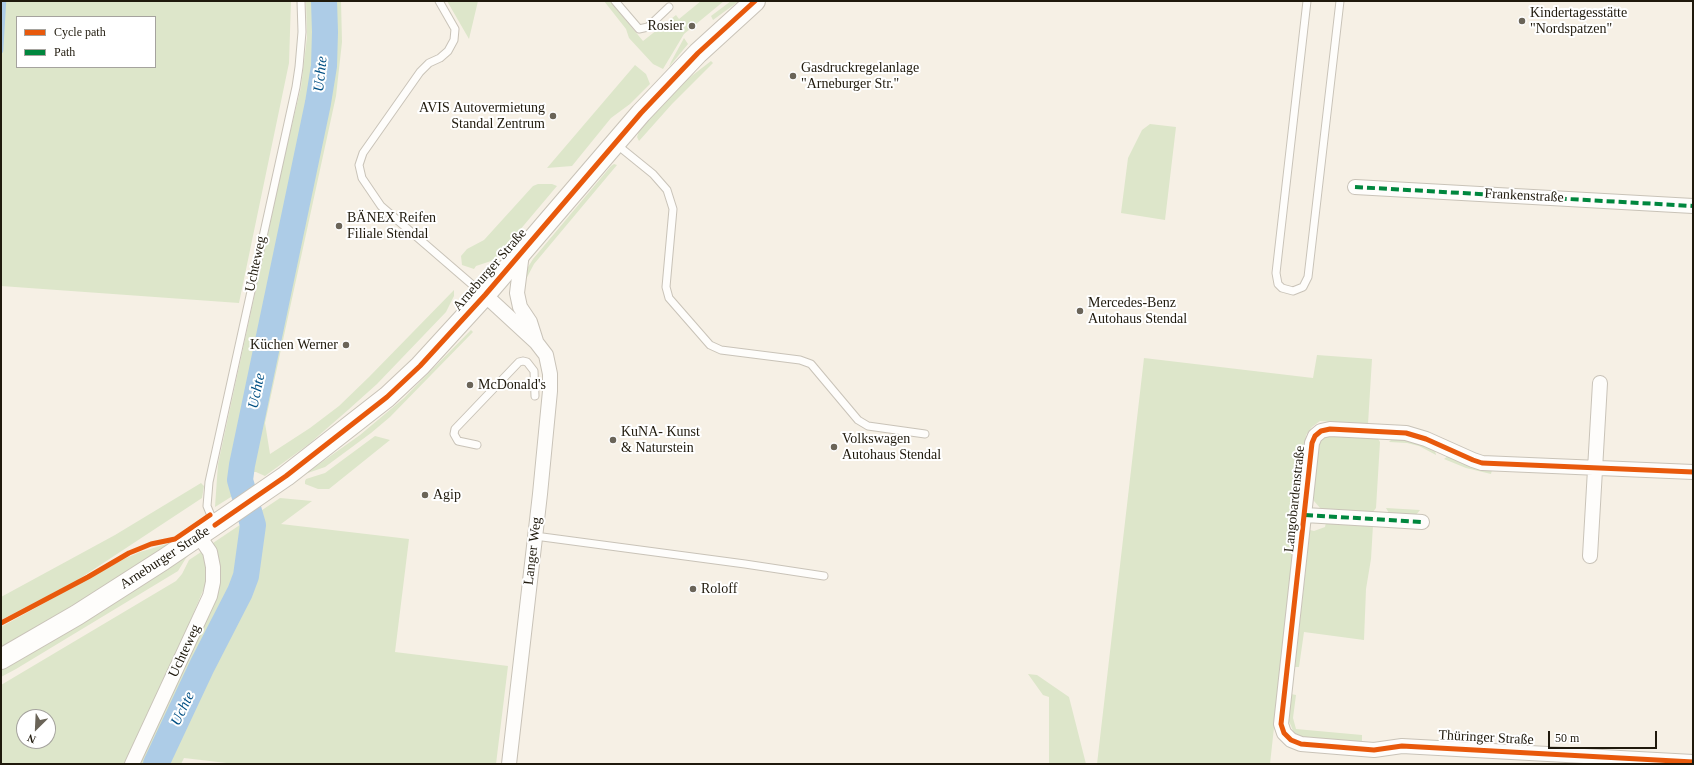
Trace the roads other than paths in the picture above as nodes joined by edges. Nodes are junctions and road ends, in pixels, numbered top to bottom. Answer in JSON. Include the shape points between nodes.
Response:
{"nodes":[{"id":1,"x":301,"y":1,"type":"edge"},
{"id":2,"x":439,"y":1,"type":"edge"},
{"id":3,"x":615,"y":1,"type":"edge"},
{"id":4,"x":755,"y":1,"type":"edge"},
{"id":5,"x":1307,"y":1,"type":"edge"},
{"id":6,"x":1340,"y":1,"type":"edge"},
{"id":7,"x":669,"y":7,"type":"dead end"},
{"id":8,"x":615,"y":142,"type":"junction"},
{"id":9,"x":1355,"y":187,"type":"dead end"},
{"id":10,"x":1693,"y":206,"type":"edge"},
{"id":11,"x":522,"y":252,"type":"junction"},
{"id":12,"x":485,"y":295,"type":"junction"},
{"id":13,"x":536,"y":342,"type":"junction"},
{"id":14,"x":1600,"y":383,"type":"dead end"},
{"id":15,"x":535,"y":396,"type":"dead end"},
{"id":16,"x":925,"y":434,"type":"dead end"},
{"id":17,"x":477,"y":445,"type":"dead end"},
{"id":18,"x":1595,"y":468,"type":"junction"},
{"id":19,"x":1693,"y":472,"type":"edge"},
{"id":20,"x":1305,"y":515,"type":"junction"},
{"id":21,"x":1422,"y":522,"type":"dead end"},
{"id":22,"x":213,"y":526,"type":"junction"},
{"id":23,"x":535,"y":536,"type":"junction"},
{"id":24,"x":1590,"y":556,"type":"dead end"},
{"id":25,"x":824,"y":576,"type":"dead end"},
{"id":26,"x":1,"y":659,"type":"edge"},
{"id":27,"x":1374,"y":750,"type":"joint"},
{"id":28,"x":1693,"y":762,"type":"edge"},
{"id":29,"x":132,"y":764,"type":"edge"},
{"id":30,"x":509,"y":764,"type":"edge"}],
"edges":[{"from":1,"to":22,"type":"lane","name":"Uchteweg","via":[[302,38],[296,87],[209,482],[207,506]]},
{"from":2,"to":12,"type":"lane","via":[[454,29],[454,40],[448,51],[420,72],[363,153],[360,165],[362,178],[381,206]]},
{"from":3,"to":7,"type":"lane","via":[[639,29],[648,27]]},
{"from":4,"to":8,"type":"main road","name":"Arneburger Straße","via":[[698,52]]},
{"from":5,"to":6,"type":"lane","via":[[1276,273],[1278,284],[1287,291],[1303,287],[1308,277]]},
{"from":8,"to":11,"type":"main road","name":"Arneburger Straße"},
{"from":8,"to":16,"type":"lane","via":[[653,174],[667,190],[673,209],[666,288],[670,298],[710,345],[721,350],[800,360],[811,364],[858,420],[868,426]]},
{"from":9,"to":10,"type":"street","name":"Frankenstraße"},
{"from":11,"to":12,"type":"main road","name":"Arneburger Straße"},
{"from":11,"to":13,"type":"street","name":"Langer Weg","via":[[517,293],[520,307],[530,322]]},
{"from":12,"to":13,"type":"street","name":"Langer Weg"},
{"from":12,"to":22,"type":"main road","name":"Arneburger Straße","via":[[420,366],[387,397],[262,494]]},
{"from":13,"to":23,"type":"street","name":"Langer Weg","via":[[546,355],[550,391]]},
{"from":14,"to":18,"type":"street"},
{"from":15,"to":17,"type":"lane","via":[[534,371],[527,362],[519,362],[455,429],[454,434],[458,440]]},
{"from":18,"to":19,"type":"street","name":"Langobardenstraße"},
{"from":18,"to":20,"type":"street","name":"Langobardenstraße","via":[[1482,463],[1406,433],[1330,429],[1321,431],[1312,443]]},
{"from":18,"to":24,"type":"street"},
{"from":20,"to":21,"type":"street","name":"Langobardenstraße"},
{"from":20,"to":27,"type":"street","name":"Langobardenstraße","via":[[1281,724],[1284,733],[1291,740],[1301,744]]},
{"from":22,"to":26,"type":"main road","name":"Arneburger Straße","via":[[77,615]]},
{"from":22,"to":29,"type":"street","name":"Uchteweg","via":[[210,552],[213,582],[210,596]]},
{"from":23,"to":25,"type":"lane"},
{"from":23,"to":30,"type":"street","name":"Langer Weg"},
{"from":27,"to":28,"type":"street","name":"Thüringer Straße","via":[[1402,746]]}]}
